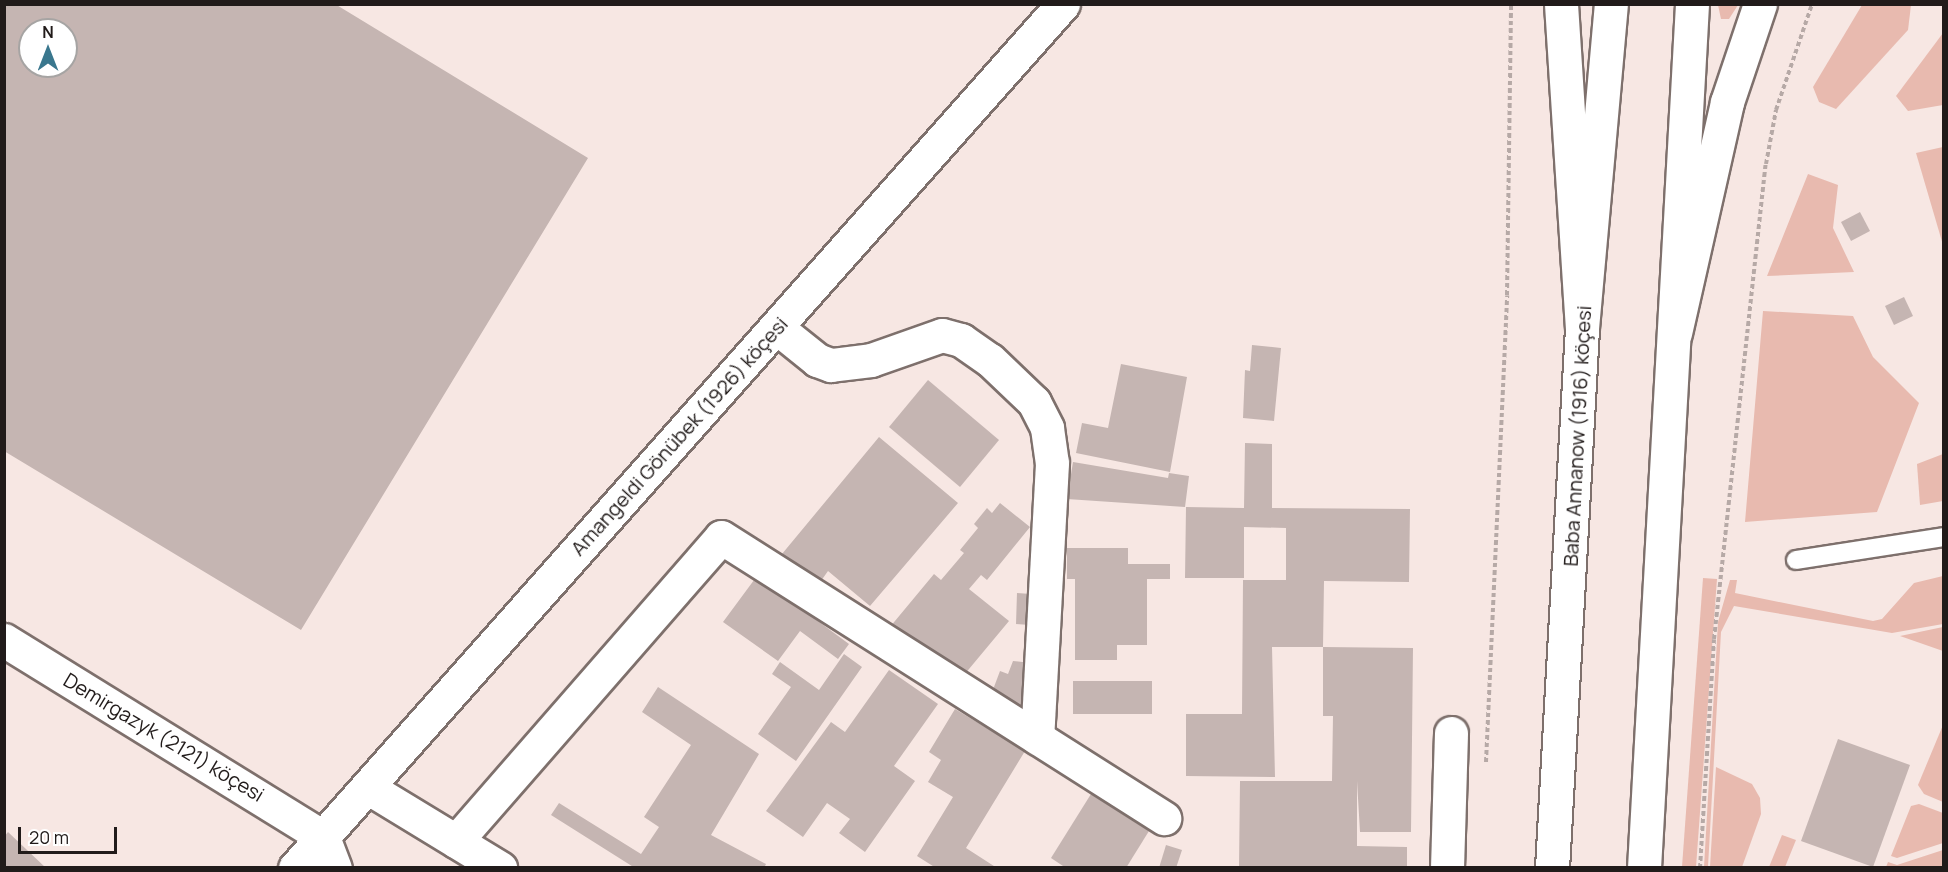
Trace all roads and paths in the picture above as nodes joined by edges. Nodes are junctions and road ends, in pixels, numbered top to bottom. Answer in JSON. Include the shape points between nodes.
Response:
{"nodes":[{"id":1,"x":1063,"y":4,"type":"edge"},
{"id":2,"x":1511,"y":4,"type":"edge"},
{"id":3,"x":1561,"y":4,"type":"edge"},
{"id":4,"x":1611,"y":4,"type":"edge"},
{"id":5,"x":1692,"y":4,"type":"edge"},
{"id":6,"x":1760,"y":4,"type":"edge"},
{"id":7,"x":1812,"y":4,"type":"edge"},
{"id":8,"x":776,"y":327,"type":"junction"},
{"id":9,"x":1582,"y":328,"type":"junction"},
{"id":10,"x":1675,"y":333,"type":"junction"},
{"id":11,"x":1944,"y":537,"type":"edge"},
{"id":12,"x":1796,"y":560,"type":"dead end"},
{"id":13,"x":4,"y":640,"type":"edge"},
{"id":14,"x":1451,"y":733,"type":"dead end"},
{"id":15,"x":1037,"y":738,"type":"junction"},
{"id":16,"x":1486,"y":772,"type":"dead end"},
{"id":17,"x":367,"y":787,"type":"junction"},
{"id":18,"x":1164,"y":818,"type":"dead end"},
{"id":19,"x":323,"y":837,"type":"junction"},
{"id":20,"x":456,"y":841,"type":"junction"},
{"id":21,"x":295,"y":867,"type":"edge"},
{"id":22,"x":335,"y":867,"type":"edge"},
{"id":23,"x":500,"y":867,"type":"edge"},
{"id":24,"x":1447,"y":867,"type":"edge"},
{"id":25,"x":1552,"y":867,"type":"edge"},
{"id":26,"x":1644,"y":867,"type":"edge"},
{"id":27,"x":1700,"y":867,"type":"edge"}],
"edges":[{"from":1,"to":8,"type":"main road","name":"Amangeldi Gönübek (1926) köçesi"},
{"from":2,"to":16,"type":"path","via":[[1508,284]]},
{"from":3,"to":9,"type":"main road"},
{"from":4,"to":9,"type":"main road","name":"Baba Annanow (1916) köçesi"},
{"from":5,"to":10,"type":"main road"},
{"from":6,"to":10,"type":"main road","via":[[1727,102]]},
{"from":7,"to":27,"type":"path","via":[[1776,110],[1766,164],[1714,639]]},
{"from":8,"to":15,"type":"main road","via":[[818,360],[831,365],[871,360],[942,335],[961,340],[990,360],[1034,402],[1047,428],[1052,463]]},
{"from":8,"to":17,"type":"main road","name":"Amangeldi Gönübek (1926) köçesi"},
{"from":9,"to":25,"type":"main road","name":"Baba Annanow (1916) köçesi"},
{"from":10,"to":26,"type":"main road"},
{"from":11,"to":12,"type":"lane"},
{"from":13,"to":19,"type":"main road","name":"Demirgazyk (2121) köçesi"},
{"from":14,"to":24,"type":"main road"},
{"from":15,"to":18,"type":"main road"},
{"from":15,"to":20,"type":"main road","via":[[721,537]]},
{"from":17,"to":19,"type":"main road","name":"Amangeldi Gönübek (1926) köçesi"},
{"from":17,"to":20,"type":"main road"},
{"from":19,"to":21,"type":"main road","name":"Amangeldi Gönübek (1926) köçesi"},
{"from":19,"to":22,"type":"main road"},
{"from":20,"to":23,"type":"main road"}]}
